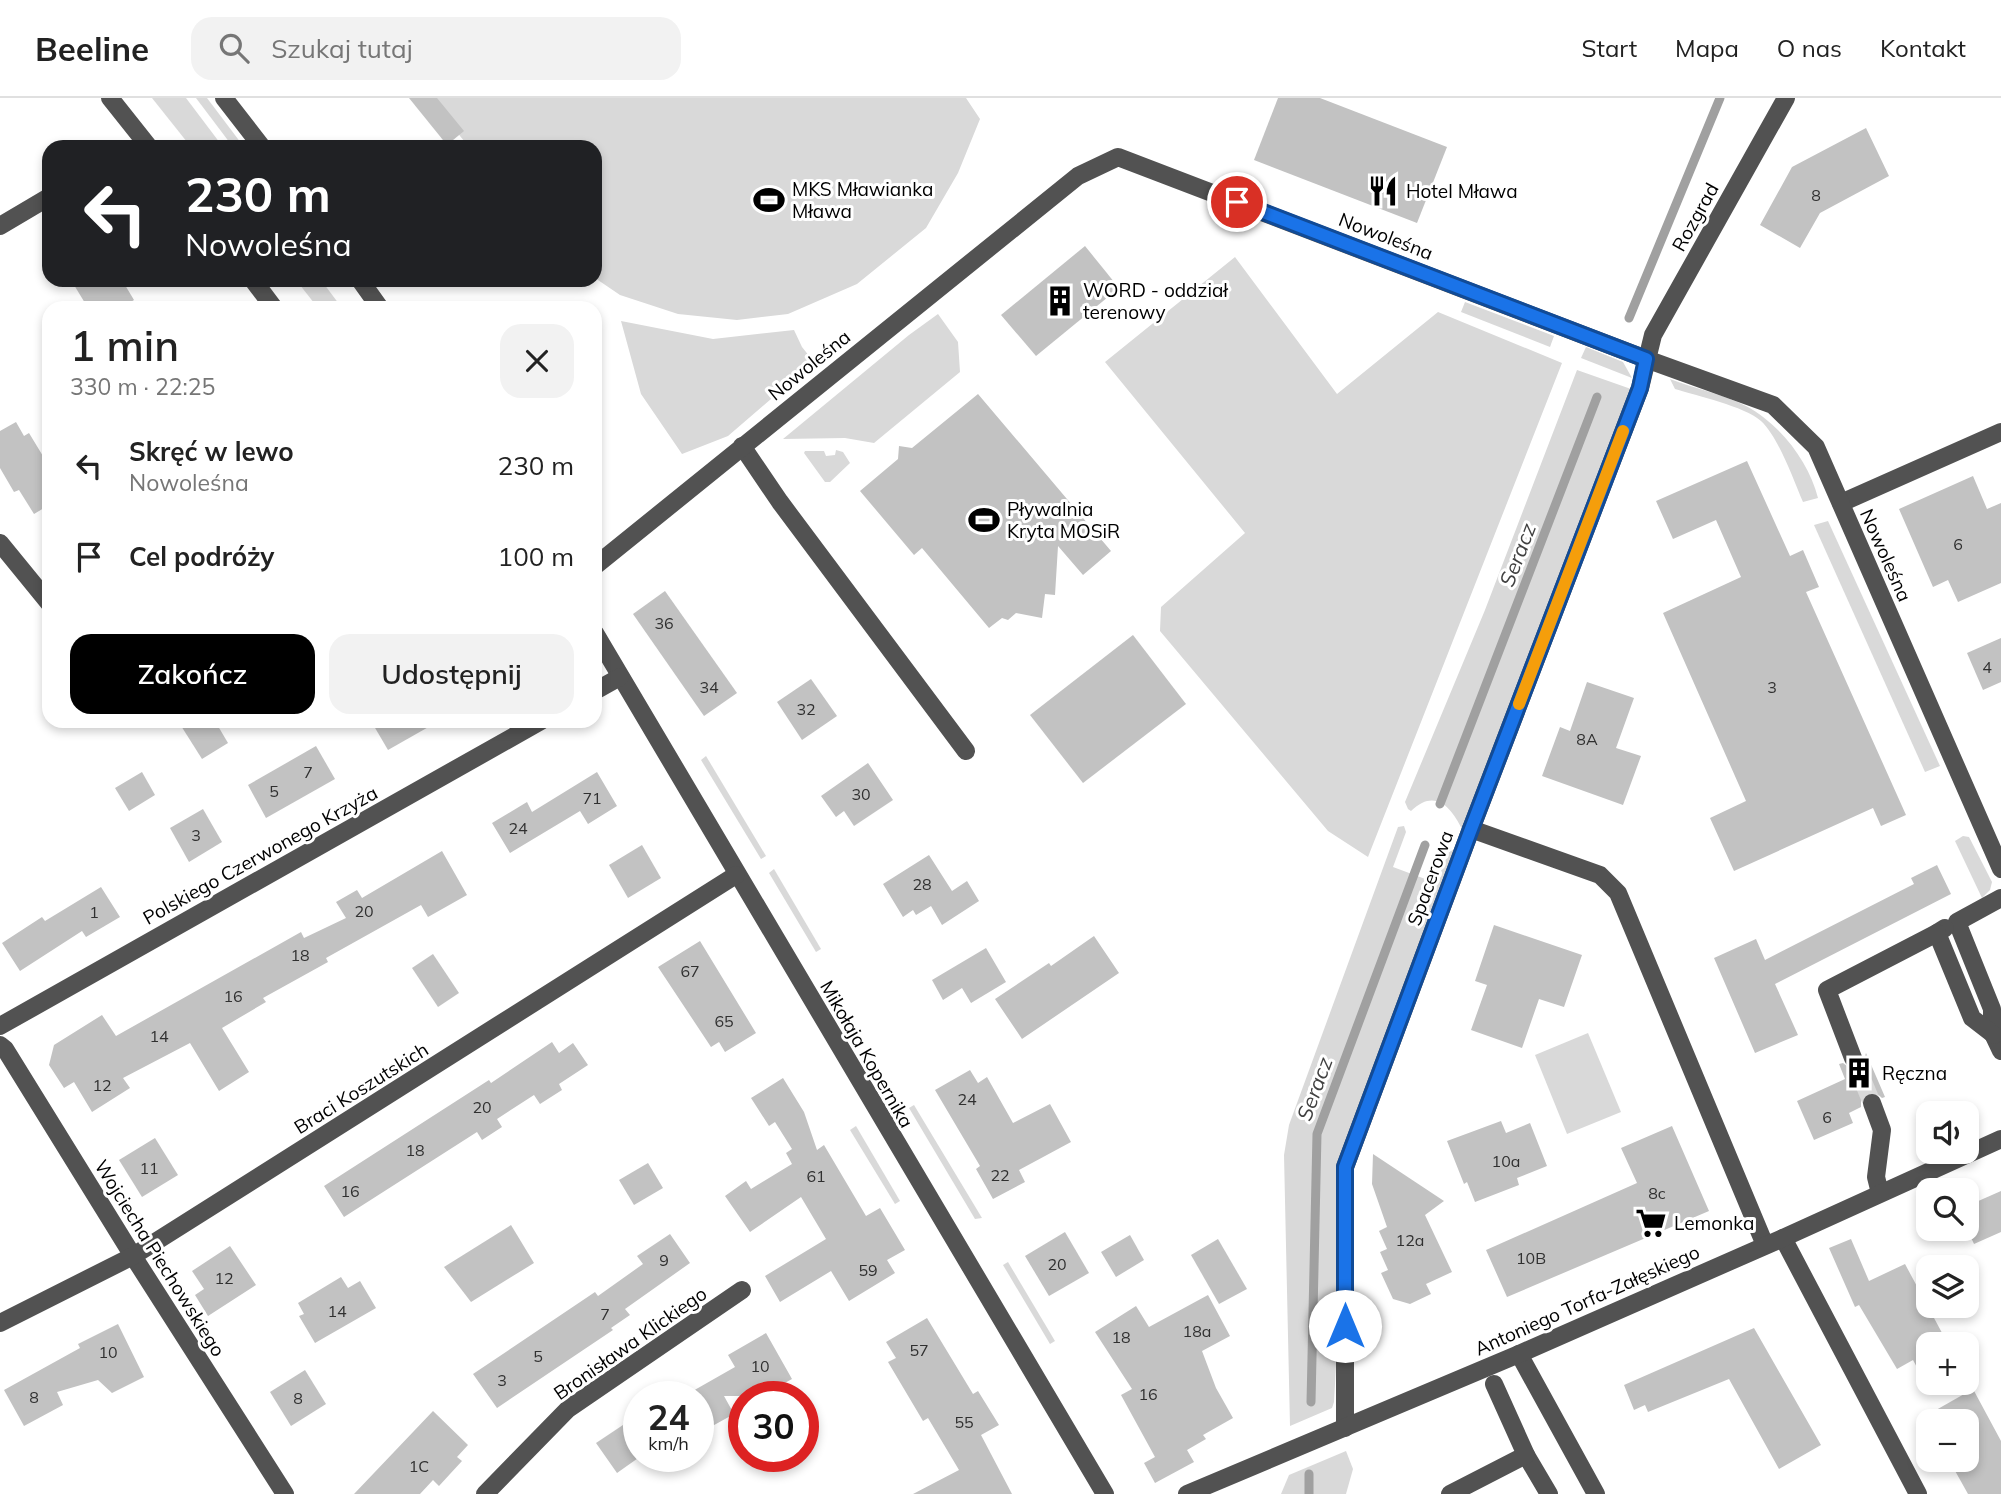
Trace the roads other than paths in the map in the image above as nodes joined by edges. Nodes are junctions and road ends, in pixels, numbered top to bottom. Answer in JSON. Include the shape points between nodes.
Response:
{"nodes":[{"id":1,"x":110,"y":98,"type":"edge"},
{"id":2,"x":224,"y":98,"type":"edge"},
{"id":3,"x":1786,"y":98,"type":"edge"},
{"id":4,"x":138,"y":140,"type":"edge"},
{"id":5,"x":257,"y":140,"type":"edge"},
{"id":6,"x":42,"y":201,"type":"edge"},
{"id":7,"x":0,"y":226,"type":"edge"},
{"id":8,"x":1646,"y":359,"type":"junction"},
{"id":9,"x":2001,"y":432,"type":"edge"},
{"id":10,"x":742,"y":446,"type":"junction"},
{"id":11,"x":1841,"y":503,"type":"junction"},
{"id":12,"x":0,"y":543,"type":"edge"},
{"id":13,"x":602,"y":560,"type":"edge"},
{"id":14,"x":42,"y":594,"type":"edge"},
{"id":15,"x":602,"y":645,"type":"edge"},
{"id":16,"x":620,"y":677,"type":"junction"},
{"id":17,"x":602,"y":687,"type":"edge"},
{"id":18,"x":529,"y":728,"type":"edge"},
{"id":19,"x":966,"y":751,"type":"dead end"},
{"id":20,"x":1471,"y":829,"type":"junction"},
{"id":21,"x":2001,"y":869,"type":"edge"},
{"id":22,"x":736,"y":875,"type":"junction"},
{"id":23,"x":2001,"y":898,"type":"edge"},
{"id":24,"x":1957,"y":922,"type":"junction"},
{"id":25,"x":1937,"y":933,"type":"junction"},
{"id":26,"x":0,"y":1026,"type":"edge"},
{"id":27,"x":1997,"y":1043,"type":"edge"},
{"id":28,"x":0,"y":1045,"type":"edge"},
{"id":29,"x":1853,"y":1058,"type":"tunnel mouth"},
{"id":30,"x":1872,"y":1102,"type":"tunnel mouth"},
{"id":31,"x":2001,"y":1139,"type":"edge"},
{"id":32,"x":1881,"y":1193,"type":"junction"},
{"id":33,"x":1783,"y":1238,"type":"junction"},
{"id":34,"x":1765,"y":1245,"type":"junction"},
{"id":35,"x":133,"y":1256,"type":"junction"},
{"id":36,"x":742,"y":1290,"type":"dead end"},
{"id":37,"x":0,"y":1323,"type":"edge"},
{"id":38,"x":1519,"y":1354,"type":"junction"},
{"id":39,"x":1494,"y":1384,"type":"dead end"},
{"id":40,"x":1345,"y":1428,"type":"junction"},
{"id":41,"x":1526,"y":1455,"type":"junction"},
{"id":42,"x":285,"y":1494,"type":"edge"},
{"id":43,"x":485,"y":1494,"type":"edge"},
{"id":44,"x":1105,"y":1494,"type":"edge"},
{"id":45,"x":1187,"y":1494,"type":"edge"},
{"id":46,"x":1450,"y":1494,"type":"edge"},
{"id":47,"x":1549,"y":1494,"type":"edge"},
{"id":48,"x":1596,"y":1494,"type":"edge"},
{"id":49,"x":1918,"y":1494,"type":"edge"}],
"edges":[{"from":1,"to":4,"type":"street"},
{"from":2,"to":5,"type":"street"},
{"from":3,"to":8,"type":"street","name":"Rozgrad","via":[[1653,335]]},
{"from":6,"to":7,"type":"street"},
{"from":8,"to":10,"type":"street","name":"Nowoleśna","via":[[1118,157],[1078,176]]},
{"from":8,"to":11,"type":"street","name":"Nowoleśna","via":[[1773,405],[1816,447]]},
{"from":8,"to":20,"type":"street","name":"Spacerowa","via":[[1640,388]]},
{"from":9,"to":11,"type":"street"},
{"from":10,"to":13,"type":"street","name":"Nowoleśna"},
{"from":10,"to":19,"type":"street"},
{"from":11,"to":21,"type":"street","name":"Nowoleśna"},
{"from":12,"to":14,"type":"street"},
{"from":15,"to":16,"type":"street","name":"Mikołaja Kopernika"},
{"from":16,"to":17,"type":"street"},
{"from":16,"to":22,"type":"street","name":"Mikołaja Kopernika"},
{"from":18,"to":26,"type":"street","name":"Polskiego Czerwonego Krzyża"},
{"from":20,"to":34,"type":"street","via":[[1600,875],[1618,893]]},
{"from":20,"to":40,"type":"street","name":"Spacerowa","via":[[1345,1167]]},
{"from":22,"to":35,"type":"street","name":"Braci Koszutskich"},
{"from":22,"to":44,"type":"street","name":"Mikołaja Kopernika"},
{"from":23,"to":24,"type":"street"},
{"from":24,"to":25,"type":"street"},
{"from":24,"to":27,"type":"street","via":[[1992,1009]]},
{"from":25,"to":27,"type":"street","via":[[1972,1018]]},
{"from":25,"to":29,"type":"street","via":[[1827,990]]},
{"from":28,"to":35,"type":"street","name":"Wojciecha Piechowskiego"},
{"from":30,"to":32,"type":"street","via":[[1882,1130],[1876,1177]]},
{"from":31,"to":32,"type":"street","name":"Antoniego Torfa-Załęskiego"},
{"from":32,"to":33,"type":"street","name":"Antoniego Torfa-Załęskiego"},
{"from":33,"to":34,"type":"street","name":"Antoniego Torfa-Załęskiego"},
{"from":33,"to":49,"type":"street"},
{"from":34,"to":38,"type":"street","name":"Antoniego Torfa-Załęskiego"},
{"from":35,"to":37,"type":"street","name":"Braci Koszutskich"},
{"from":35,"to":42,"type":"street","name":"Wojciecha Piechowskiego"},
{"from":36,"to":43,"type":"street","name":"Bronisława Klickiego","via":[[568,1409]]},
{"from":38,"to":40,"type":"street","name":"Antoniego Torfa-Załęskiego"},
{"from":38,"to":48,"type":"street"},
{"from":39,"to":41,"type":"street"},
{"from":40,"to":45,"type":"street","name":"Antoniego Torfa-Załęskiego"},
{"from":41,"to":46,"type":"street"},
{"from":41,"to":47,"type":"street"}]}
